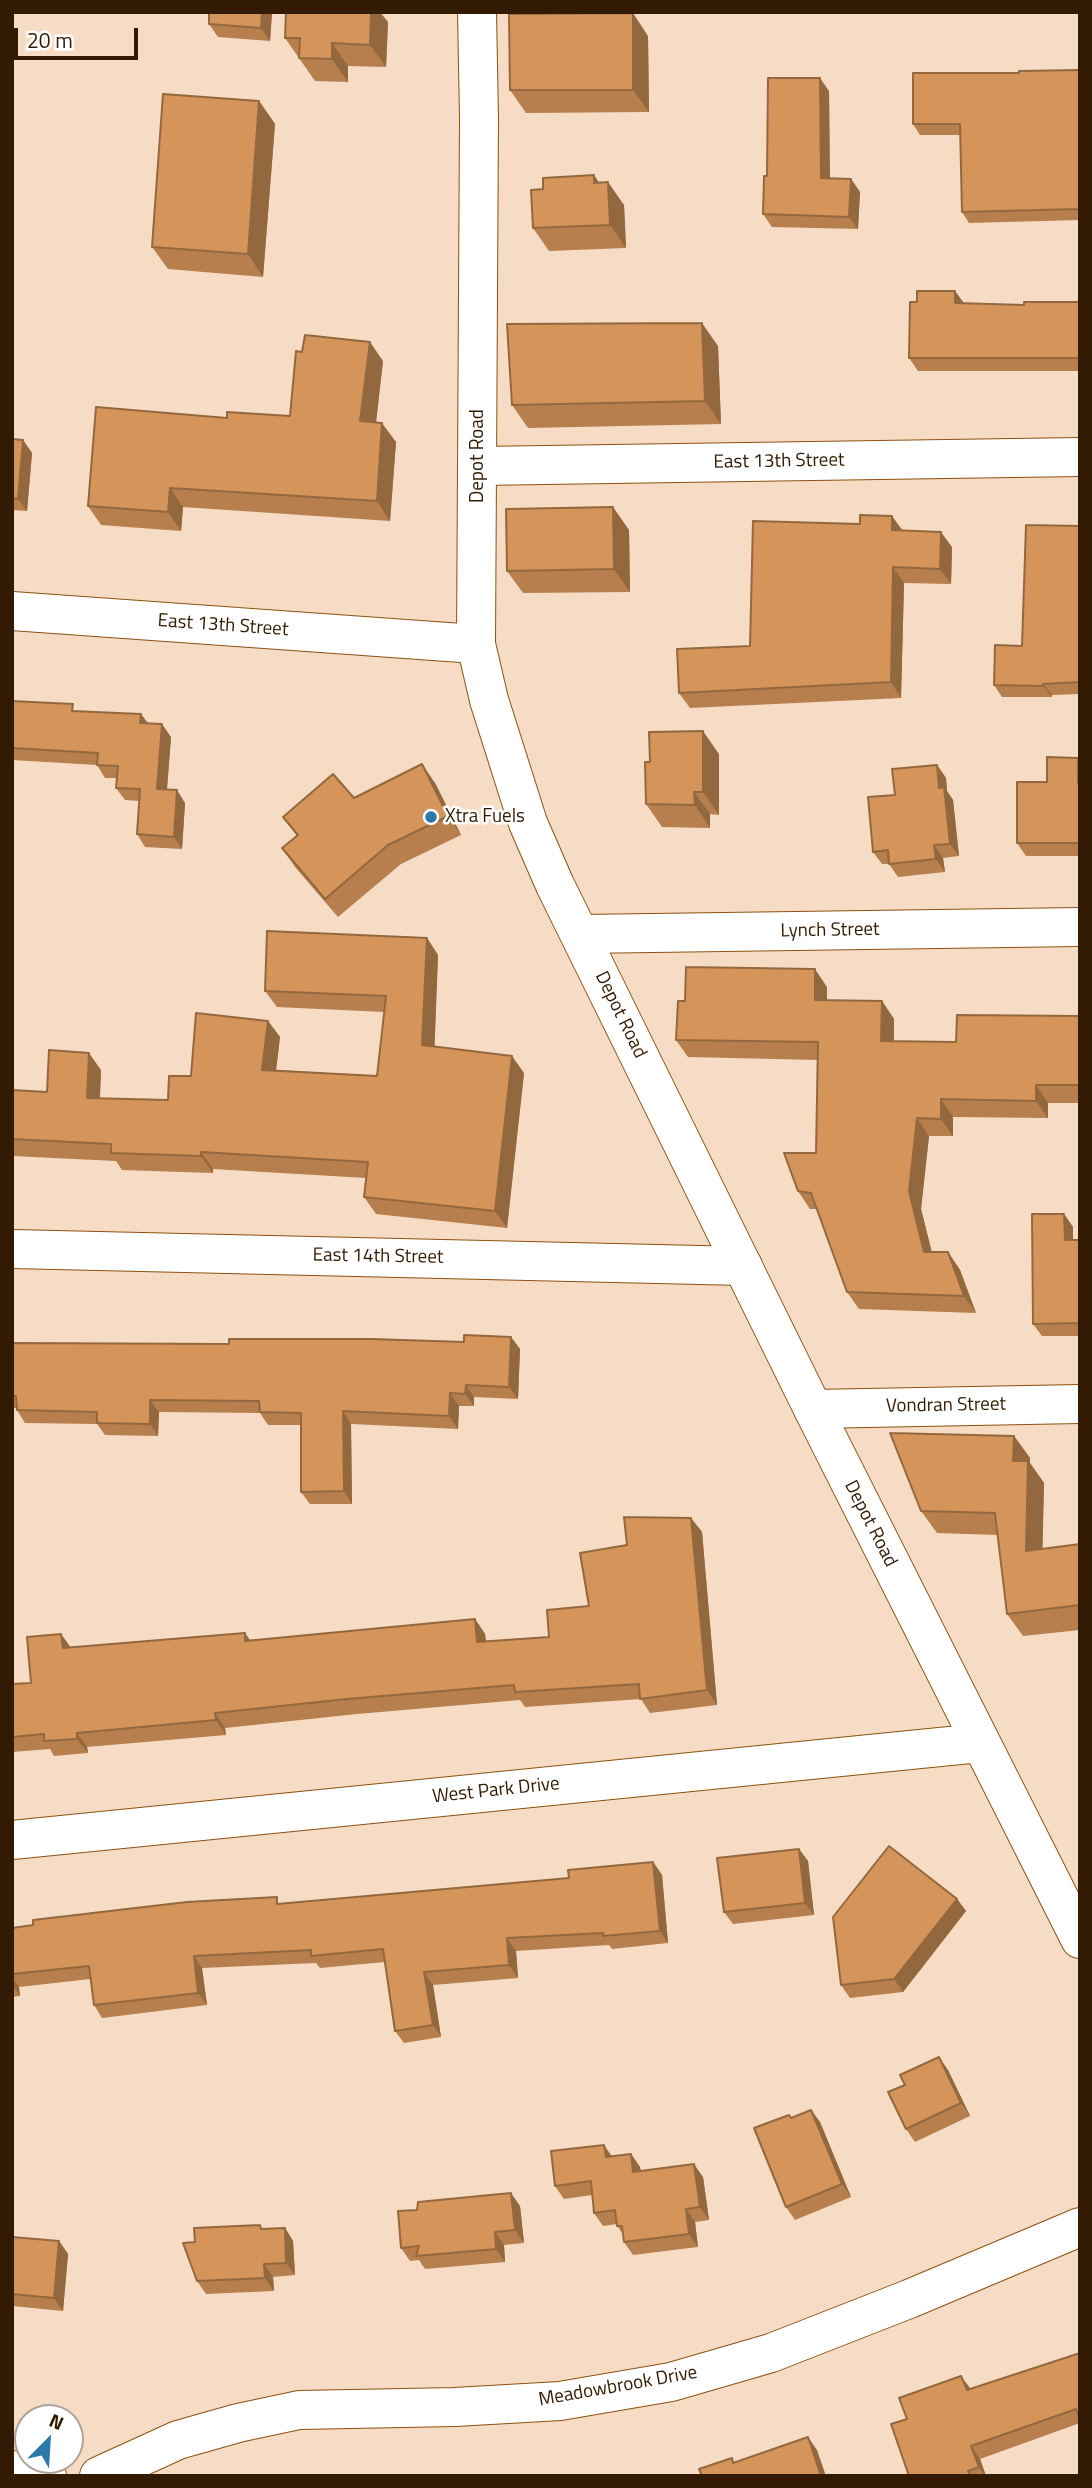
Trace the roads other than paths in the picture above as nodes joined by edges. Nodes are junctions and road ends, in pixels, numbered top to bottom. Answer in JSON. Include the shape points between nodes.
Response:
{"nodes":[{"id":1,"x":477,"y":12,"type":"edge"},
{"id":2,"x":1080,"y":457,"type":"edge"},
{"id":3,"x":478,"y":466,"type":"junction"},
{"id":4,"x":12,"y":611,"type":"edge"},
{"id":5,"x":476,"y":644,"type":"junction"},
{"id":6,"x":1080,"y":927,"type":"edge"},
{"id":7,"x":581,"y":934,"type":"junction"},
{"id":8,"x":12,"y":1249,"type":"edge"},
{"id":9,"x":743,"y":1266,"type":"junction"},
{"id":10,"x":1080,"y":1404,"type":"edge"},
{"id":11,"x":813,"y":1409,"type":"junction"},
{"id":12,"x":980,"y":1743,"type":"junction"},
{"id":13,"x":12,"y":1840,"type":"edge"},
{"id":14,"x":1068,"y":1891,"type":"edge"},
{"id":15,"x":1080,"y":1939,"type":"edge"},
{"id":16,"x":1080,"y":2227,"type":"edge"},
{"id":17,"x":12,"y":2470,"type":"edge"},
{"id":18,"x":47,"y":2476,"type":"edge"},
{"id":19,"x":99,"y":2476,"type":"edge"}],
"edges":[{"from":1,"to":3,"type":"street","name":"Depot Road"},
{"from":2,"to":3,"type":"street","name":"East 13th Street"},
{"from":3,"to":5,"type":"street","name":"Depot Road"},
{"from":4,"to":5,"type":"street","name":"East 13th Street"},
{"from":5,"to":7,"type":"street","name":"Depot Road","via":[[528,823]]},
{"from":6,"to":7,"type":"street","name":"Lynch Street"},
{"from":7,"to":9,"type":"street","name":"Depot Road"},
{"from":8,"to":9,"type":"street","name":"East 14th Street"},
{"from":9,"to":11,"type":"street","name":"Depot Road"},
{"from":10,"to":11,"type":"street","name":"Vondran Street"},
{"from":11,"to":12,"type":"street","name":"Depot Road"},
{"from":12,"to":13,"type":"street","name":"West Park Drive"},
{"from":12,"to":14,"type":"street","name":"Depot Road"},
{"from":14,"to":15,"type":"street","name":"Depot Road"},
{"from":16,"to":19,"type":"street","name":"Meadowbrook Drive","via":[[771,2353],[671,2382],[560,2401],[299,2410],[178,2440]]},
{"from":17,"to":18,"type":"street"}]}
